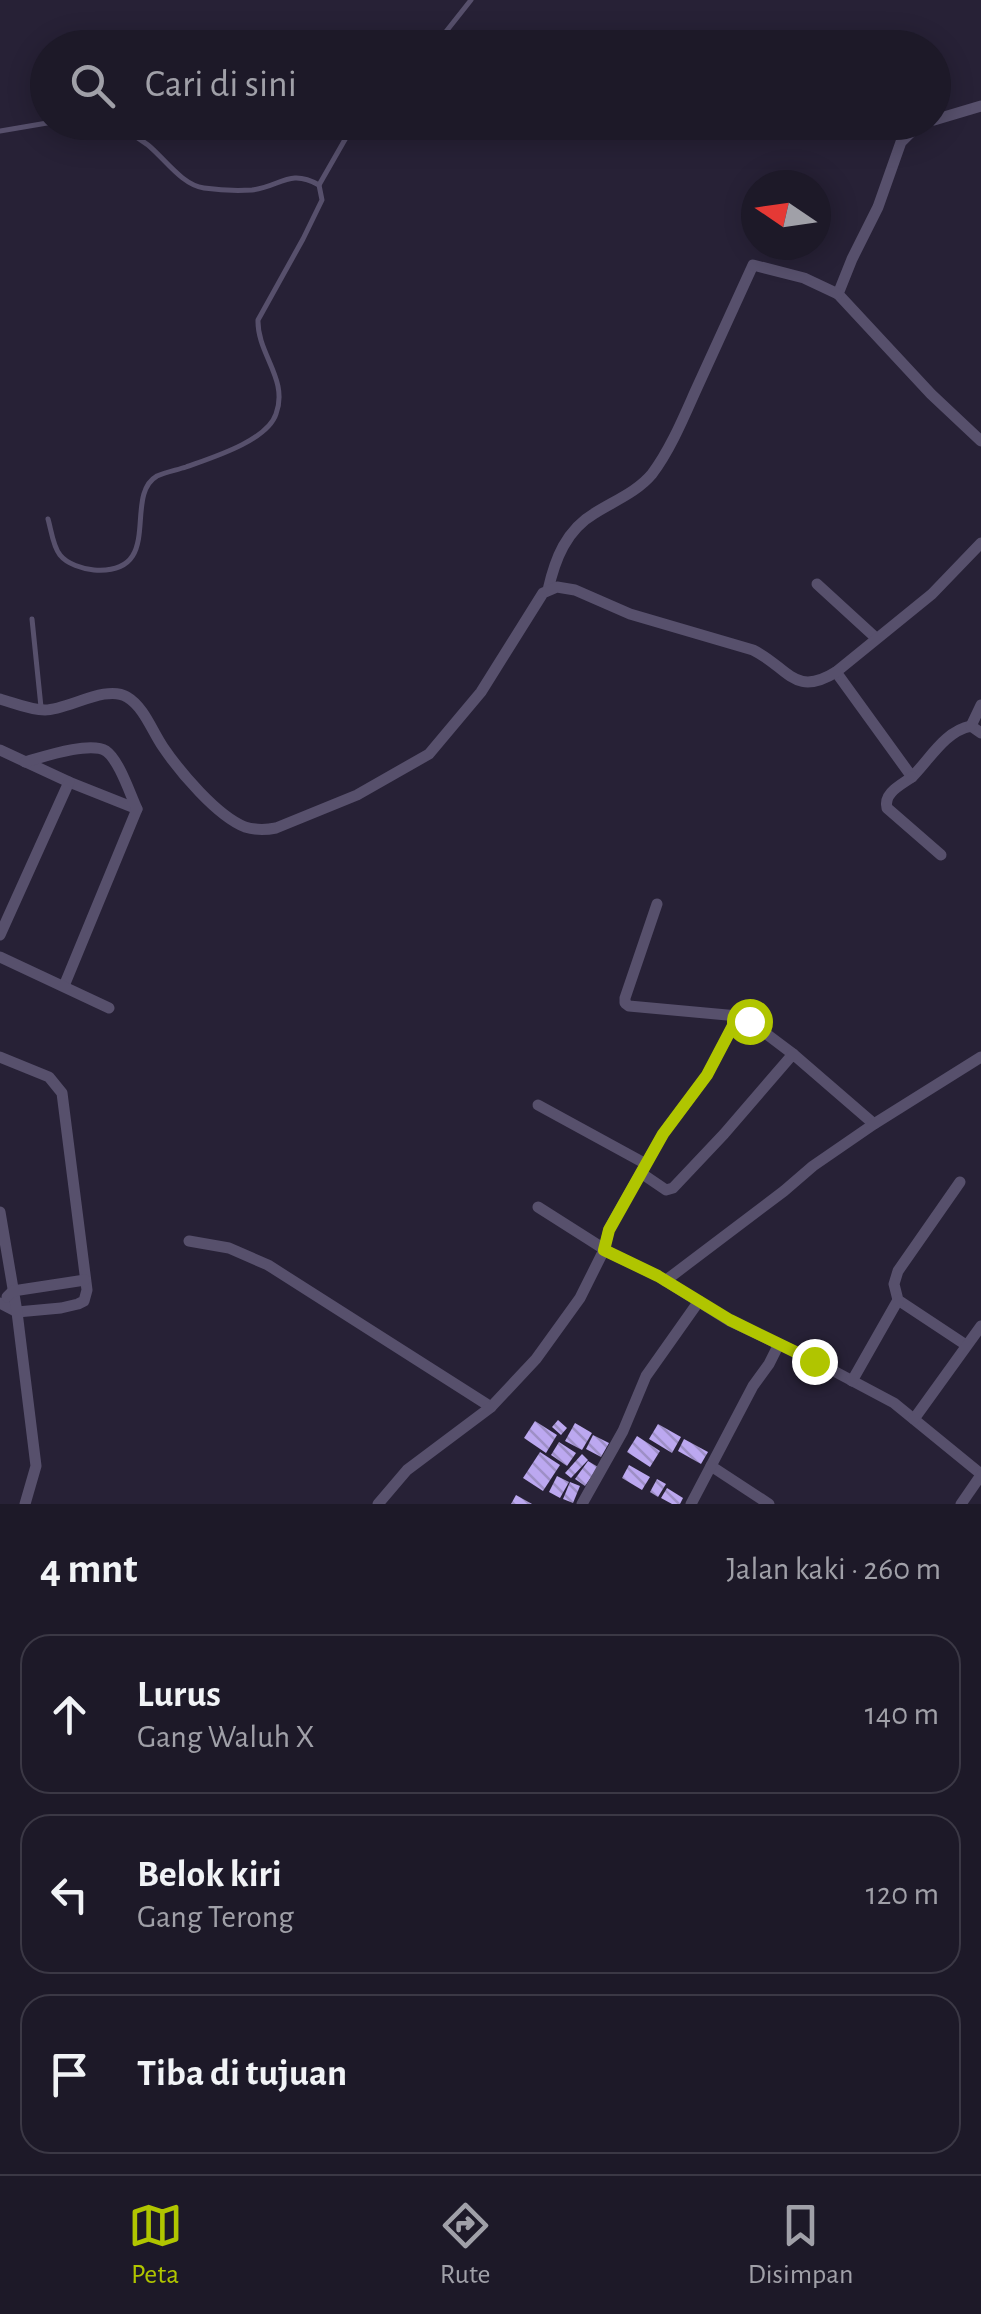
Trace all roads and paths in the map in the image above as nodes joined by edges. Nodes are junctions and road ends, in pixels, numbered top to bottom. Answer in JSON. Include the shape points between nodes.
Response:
{"nodes":[{"id":1,"x":472,"y":0,"type":"edge"},
{"id":2,"x":448,"y":30,"type":"edge"},
{"id":3,"x":981,"y":106,"type":"edge"},
{"id":4,"x":951,"y":115,"type":"edge"},
{"id":5,"x":30,"y":126,"type":"edge"},
{"id":6,"x":0,"y":131,"type":"edge"},
{"id":7,"x":141,"y":140,"type":"edge"},
{"id":8,"x":345,"y":140,"type":"edge"},
{"id":9,"x":904,"y":140,"type":"edge"},
{"id":10,"x":319,"y":185,"type":"junction"},
{"id":11,"x":838,"y":294,"type":"junction"},
{"id":12,"x":981,"y":442,"type":"edge"},
{"id":13,"x":48,"y":519,"type":"dead end"},
{"id":14,"x":981,"y":544,"type":"edge"},
{"id":15,"x":817,"y":584,"type":"dead end"},
{"id":16,"x":548,"y":590,"type":"junction"},
{"id":17,"x":32,"y":619,"type":"dead end"},
{"id":18,"x":876,"y":638,"type":"junction"},
{"id":19,"x":836,"y":672,"type":"junction"},
{"id":20,"x":0,"y":699,"type":"edge"},
{"id":21,"x":981,"y":705,"type":"edge"},
{"id":22,"x":42,"y":710,"type":"junction"},
{"id":23,"x":976,"y":729,"type":"edge"},
{"id":24,"x":0,"y":750,"type":"edge"},
{"id":25,"x":25,"y":762,"type":"junction"},
{"id":26,"x":912,"y":777,"type":"junction"},
{"id":27,"x":69,"y":782,"type":"junction"},
{"id":28,"x":137,"y":809,"type":"junction"},
{"id":29,"x":941,"y":854,"type":"dead end"},
{"id":30,"x":657,"y":904,"type":"dead end"},
{"id":31,"x":0,"y":935,"type":"edge"},
{"id":32,"x":0,"y":957,"type":"edge"},
{"id":33,"x":64,"y":986,"type":"junction"},
{"id":34,"x":109,"y":1008,"type":"dead end"},
{"id":35,"x":738,"y":1016,"type":"junction"},
{"id":36,"x":793,"y":1054,"type":"junction"},
{"id":37,"x":0,"y":1056,"type":"edge"},
{"id":38,"x":981,"y":1058,"type":"edge"},
{"id":39,"x":538,"y":1105,"type":"dead end"},
{"id":40,"x":874,"y":1124,"type":"junction"},
{"id":41,"x":644,"y":1169,"type":"junction"},
{"id":42,"x":960,"y":1182,"type":"dead end"},
{"id":43,"x":538,"y":1207,"type":"dead end"},
{"id":44,"x":0,"y":1212,"type":"edge"},
{"id":45,"x":189,"y":1241,"type":"dead end"},
{"id":46,"x":604,"y":1250,"type":"junction"},
{"id":47,"x":85,"y":1280,"type":"junction"},
{"id":48,"x":665,"y":1281,"type":"junction"},
{"id":49,"x":13,"y":1291,"type":"junction"},
{"id":50,"x":898,"y":1300,"type":"junction"},
{"id":51,"x":699,"y":1301,"type":"junction"},
{"id":52,"x":16,"y":1312,"type":"junction"},
{"id":53,"x":981,"y":1326,"type":"edge"},
{"id":54,"x":779,"y":1344,"type":"junction"},
{"id":55,"x":966,"y":1345,"type":"junction"},
{"id":56,"x":852,"y":1381,"type":"junction"},
{"id":57,"x":491,"y":1407,"type":"junction"},
{"id":58,"x":914,"y":1419,"type":"junction"},
{"id":59,"x":711,"y":1466,"type":"junction"},
{"id":60,"x":981,"y":1474,"type":"edge"},
{"id":61,"x":25,"y":1504,"type":"edge"},
{"id":62,"x":378,"y":1504,"type":"edge"},
{"id":63,"x":582,"y":1504,"type":"edge"},
{"id":64,"x":691,"y":1504,"type":"edge"},
{"id":65,"x":769,"y":1504,"type":"edge"},
{"id":66,"x":961,"y":1504,"type":"edge"}],
"edges":[{"from":1,"to":2,"type":"lane"},
{"from":3,"to":4,"type":"street"},
{"from":5,"to":6,"type":"lane"},
{"from":7,"to":10,"type":"lane","via":[[200,188],[254,190],[292,176]]},
{"from":8,"to":10,"type":"lane"},
{"from":9,"to":11,"type":"street"},
{"from":10,"to":13,"type":"lane","via":[[322,200],[258,320],[278,380],[275,419],[249,440],[147,484],[135,553],[126,564],[76,566],[59,554]]},
{"from":11,"to":12,"type":"street"},
{"from":11,"to":16,"type":"street","via":[[753,265],[651,474],[574,530]]},
{"from":14,"to":18,"type":"street"},
{"from":15,"to":18,"type":"street"},
{"from":16,"to":19,"type":"street","via":[[575,590],[630,614],[753,650],[790,678],[820,682]]},
{"from":16,"to":22,"type":"street","via":[[481,692],[429,754],[357,795],[276,828],[246,828],[229,818],[165,750],[129,698],[108,694]]},
{"from":17,"to":22,"type":"lane"},
{"from":18,"to":19,"type":"street"},
{"from":19,"to":26,"type":"street"},
{"from":20,"to":22,"type":"street"},
{"from":21,"to":23,"type":"street"},
{"from":23,"to":26,"type":"street","via":[[959,729],[947,738]]},
{"from":24,"to":25,"type":"street"},
{"from":25,"to":27,"type":"street"},
{"from":25,"to":28,"type":"street","via":[[104,750]]},
{"from":26,"to":29,"type":"street","via":[[887,796],[887,808]]},
{"from":27,"to":28,"type":"street"},
{"from":27,"to":31,"type":"street"},
{"from":28,"to":33,"type":"street"},
{"from":30,"to":35,"type":"street","via":[[625,1003]]},
{"from":32,"to":33,"type":"street"},
{"from":33,"to":34,"type":"street"},
{"from":35,"to":36,"type":"street"},
{"from":35,"to":41,"type":"street"},
{"from":36,"to":40,"type":"street"},
{"from":36,"to":41,"type":"street","via":[[674,1188],[666,1190]]},
{"from":37,"to":47,"type":"street","via":[[49,1077],[62,1092]]},
{"from":38,"to":40,"type":"street"},
{"from":39,"to":41,"type":"street"},
{"from":40,"to":48,"type":"street"},
{"from":41,"to":46,"type":"street"},
{"from":42,"to":50,"type":"street","via":[[898,1271]]},
{"from":43,"to":46,"type":"street"},
{"from":44,"to":49,"type":"street"},
{"from":45,"to":57,"type":"street","via":[[268,1265]]},
{"from":46,"to":48,"type":"street"},
{"from":46,"to":57,"type":"street","via":[[580,1298]]},
{"from":47,"to":49,"type":"street"},
{"from":47,"to":52,"type":"street","via":[[86,1296],[78,1304]]},
{"from":48,"to":51,"type":"street"},
{"from":49,"to":52,"type":"street"},
{"from":50,"to":55,"type":"street"},
{"from":50,"to":56,"type":"street"},
{"from":51,"to":54,"type":"street"},
{"from":51,"to":63,"type":"street","via":[[646,1376]]},
{"from":52,"to":61,"type":"street","via":[[36,1466]]},
{"from":53,"to":55,"type":"street"},
{"from":54,"to":56,"type":"street"},
{"from":54,"to":59,"type":"street"},
{"from":55,"to":58,"type":"street"},
{"from":56,"to":58,"type":"street"},
{"from":57,"to":62,"type":"street","via":[[407,1470]]},
{"from":58,"to":60,"type":"street"},
{"from":59,"to":64,"type":"street"},
{"from":59,"to":65,"type":"street"},
{"from":60,"to":66,"type":"street"}]}
